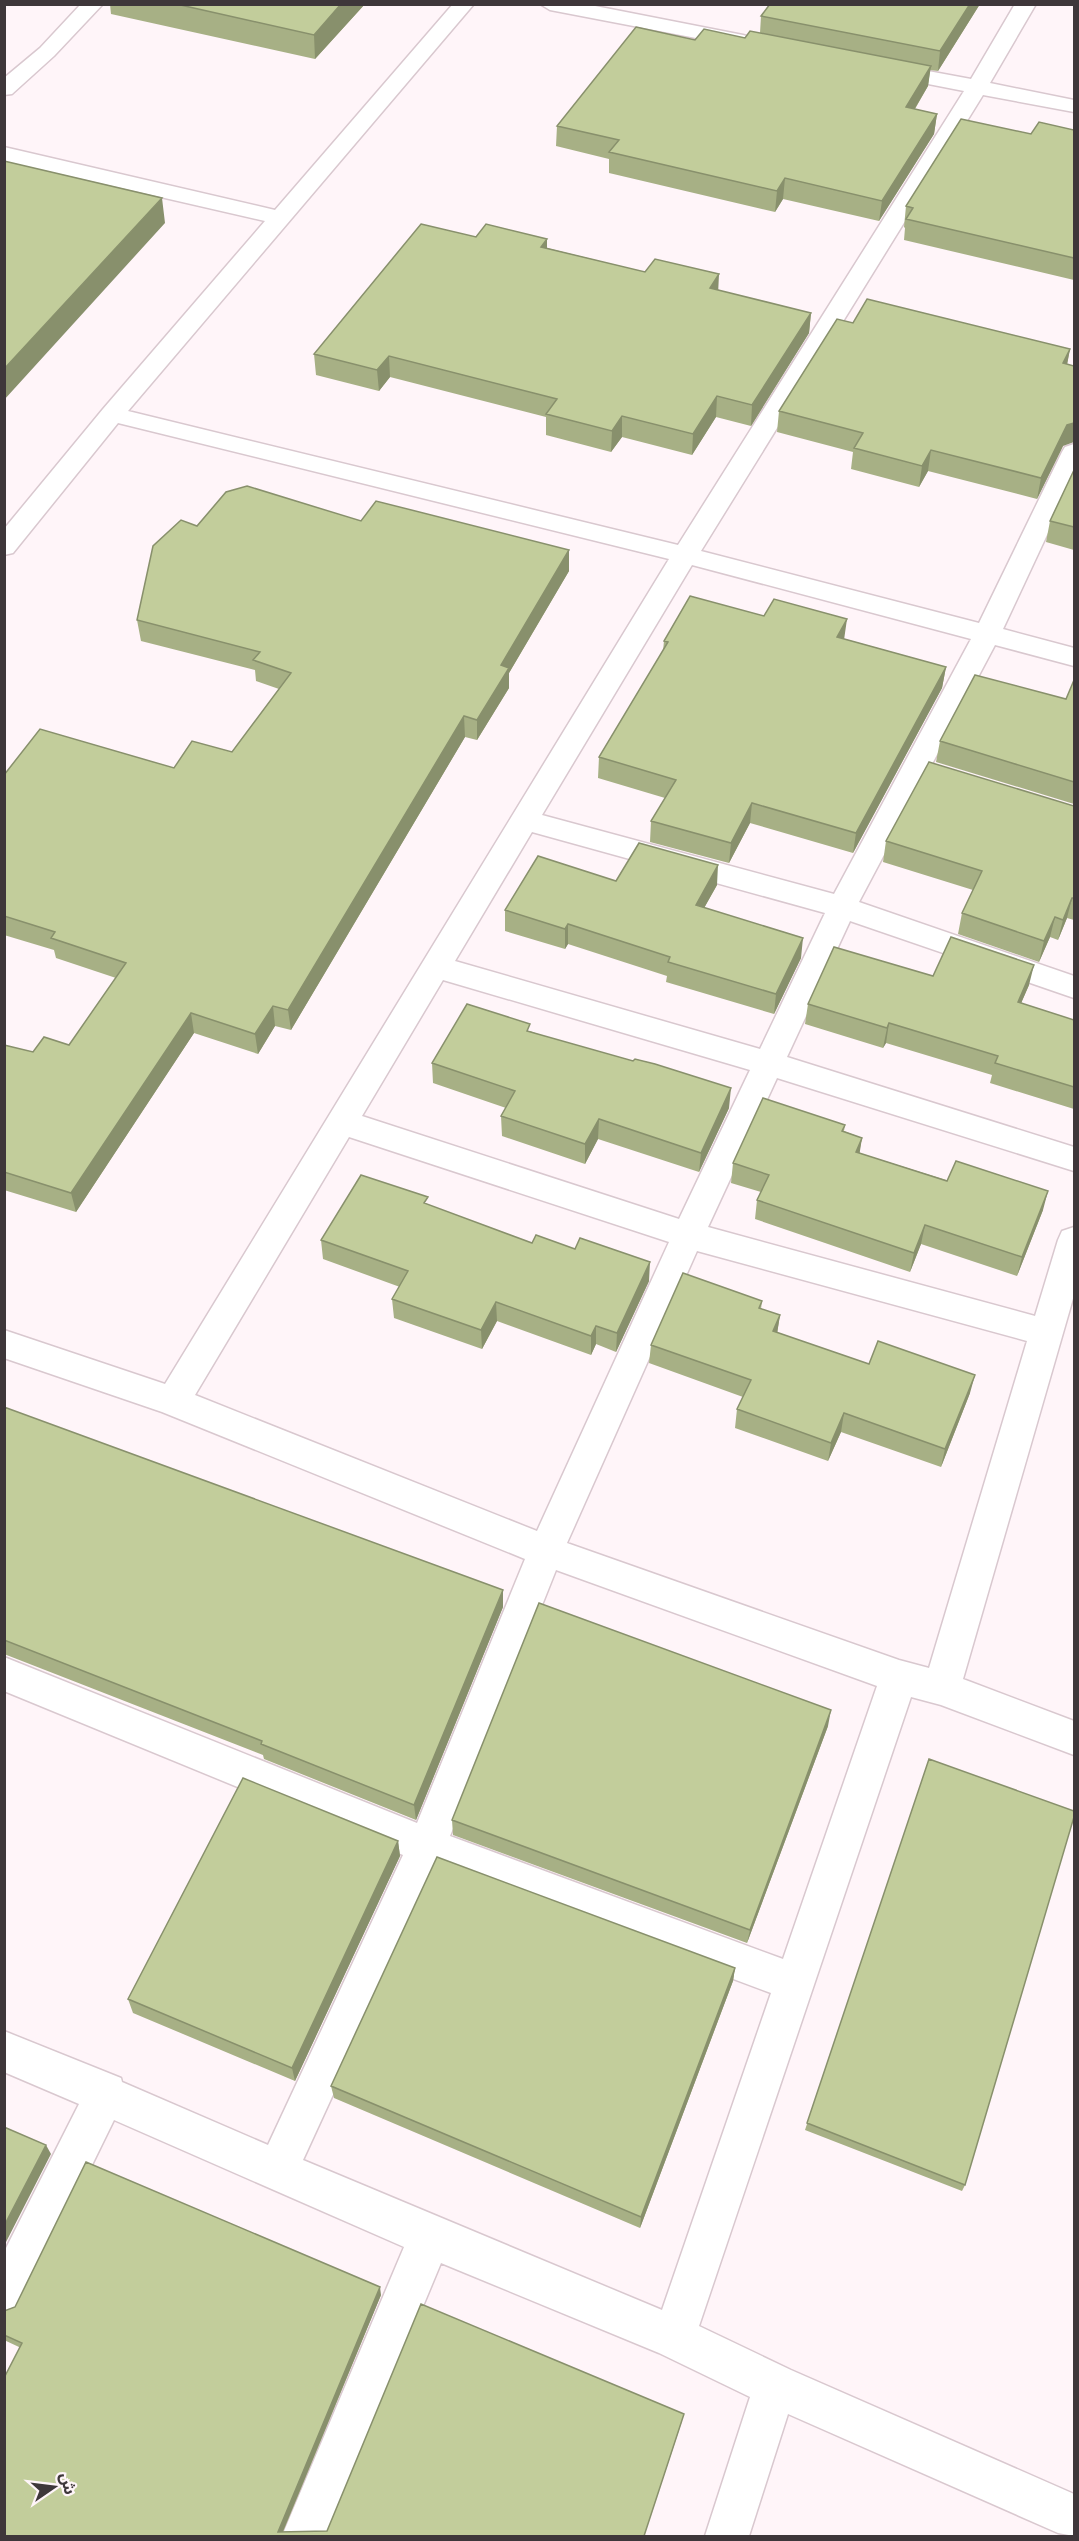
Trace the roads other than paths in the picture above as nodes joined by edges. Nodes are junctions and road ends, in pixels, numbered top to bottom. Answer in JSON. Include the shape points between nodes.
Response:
{"nodes":[{"id":1,"x":93,"y":4,"type":"edge"},
{"id":2,"x":464,"y":4,"type":"edge"},
{"id":3,"x":550,"y":4,"type":"edge"},
{"id":4,"x":1026,"y":4,"type":"edge"},
{"id":5,"x":758,"y":44,"type":"edge"},
{"id":6,"x":862,"y":64,"type":"edge"},
{"id":7,"x":978,"y":86,"type":"junction"},
{"id":8,"x":4,"y":90,"type":"edge"},
{"id":9,"x":1074,"y":106,"type":"edge"},
{"id":10,"x":4,"y":154,"type":"edge"},
{"id":11,"x":281,"y":218,"type":"junction"},
{"id":12,"x":112,"y":414,"type":"junction"},
{"id":13,"x":1074,"y":452,"type":"edge"},
{"id":14,"x":4,"y":548,"type":"edge"},
{"id":15,"x":686,"y":555,"type":"junction"},
{"id":16,"x":987,"y":634,"type":"junction"},
{"id":17,"x":1074,"y":657,"type":"edge"},
{"id":18,"x":524,"y":820,"type":"junction"},
{"id":19,"x":842,"y":907,"type":"junction"},
{"id":20,"x":436,"y":967,"type":"junction"},
{"id":21,"x":1074,"y":987,"type":"edge"},
{"id":22,"x":770,"y":1064,"type":"junction"},
{"id":23,"x":341,"y":1122,"type":"junction"},
{"id":24,"x":1074,"y":1159,"type":"edge"},
{"id":25,"x":688,"y":1235,"type":"junction"},
{"id":26,"x":1074,"y":1240,"type":"edge"},
{"id":27,"x":1047,"y":1333,"type":"junction"},
{"id":28,"x":4,"y":1344,"type":"edge"},
{"id":29,"x":173,"y":1401,"type":"junction"},
{"id":30,"x":546,"y":1551,"type":"junction"},
{"id":31,"x":4,"y":1674,"type":"edge"},
{"id":32,"x":899,"y":1677,"type":"junction"},
{"id":33,"x":942,"y":1688,"type":"junction"},
{"id":34,"x":1074,"y":1738,"type":"edge"},
{"id":35,"x":427,"y":1846,"type":"junction"},
{"id":36,"x":794,"y":1982,"type":"junction"},
{"id":37,"x":4,"y":2051,"type":"edge"},
{"id":38,"x":106,"y":2093,"type":"junction"},
{"id":39,"x":278,"y":2169,"type":"junction"},
{"id":40,"x":430,"y":2236,"type":"junction"},
{"id":41,"x":4,"y":2299,"type":"edge"},
{"id":42,"x":674,"y":2337,"type":"junction"},
{"id":43,"x":775,"y":2386,"type":"junction"},
{"id":44,"x":1074,"y":2517,"type":"edge"},
{"id":45,"x":304,"y":2536,"type":"edge"},
{"id":46,"x":727,"y":2536,"type":"edge"}],
"edges":[{"from":1,"to":8,"type":"street"},
{"from":2,"to":11,"type":"street"},
{"from":3,"to":5,"type":"street"},
{"from":4,"to":7,"type":"street"},
{"from":6,"to":7,"type":"street"},
{"from":7,"to":9,"type":"street"},
{"from":7,"to":15,"type":"street","via":[[859,299]]},
{"from":10,"to":11,"type":"street"},
{"from":11,"to":12,"type":"street"},
{"from":12,"to":14,"type":"street"},
{"from":12,"to":15,"type":"street"},
{"from":13,"to":16,"type":"street"},
{"from":15,"to":16,"type":"street"},
{"from":15,"to":18,"type":"street"},
{"from":16,"to":17,"type":"street"},
{"from":16,"to":19,"type":"street","via":[[926,771]]},
{"from":18,"to":19,"type":"street"},
{"from":18,"to":20,"type":"street"},
{"from":19,"to":21,"type":"street"},
{"from":19,"to":22,"type":"street"},
{"from":20,"to":22,"type":"street"},
{"from":20,"to":23,"type":"street"},
{"from":22,"to":24,"type":"street"},
{"from":22,"to":25,"type":"street"},
{"from":23,"to":25,"type":"street"},
{"from":23,"to":29,"type":"street"},
{"from":25,"to":27,"type":"street"},
{"from":25,"to":30,"type":"street"},
{"from":26,"to":27,"type":"street"},
{"from":27,"to":33,"type":"street"},
{"from":28,"to":29,"type":"street"},
{"from":29,"to":30,"type":"street"},
{"from":30,"to":32,"type":"street"},
{"from":30,"to":35,"type":"street"},
{"from":31,"to":35,"type":"street"},
{"from":32,"to":33,"type":"street"},
{"from":32,"to":36,"type":"street"},
{"from":33,"to":34,"type":"street"},
{"from":35,"to":36,"type":"street"},
{"from":35,"to":39,"type":"street"},
{"from":36,"to":42,"type":"street"},
{"from":37,"to":38,"type":"street"},
{"from":38,"to":39,"type":"street"},
{"from":38,"to":41,"type":"street"},
{"from":39,"to":40,"type":"street"},
{"from":40,"to":42,"type":"street"},
{"from":40,"to":45,"type":"street"},
{"from":42,"to":43,"type":"street"},
{"from":43,"to":44,"type":"street"},
{"from":43,"to":46,"type":"street"}]}
